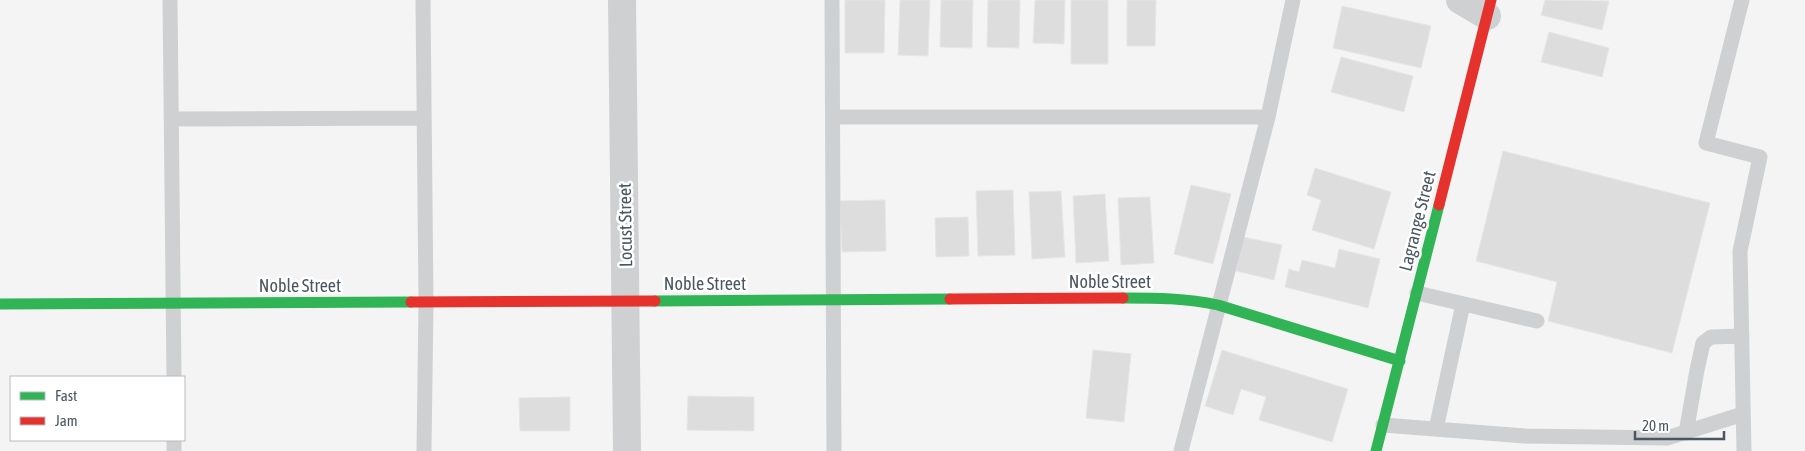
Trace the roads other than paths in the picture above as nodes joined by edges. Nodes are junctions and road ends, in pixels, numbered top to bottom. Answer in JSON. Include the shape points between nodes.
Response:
{"nodes":[{"id":1,"x":170,"y":0,"type":"edge"},
{"id":2,"x":423,"y":0,"type":"edge"},
{"id":3,"x":622,"y":0,"type":"edge"},
{"id":4,"x":832,"y":0,"type":"edge"},
{"id":5,"x":1294,"y":0,"type":"edge"},
{"id":6,"x":1460,"y":0,"type":"edge"},
{"id":7,"x":1742,"y":0,"type":"edge"},
{"id":8,"x":1489,"y":8,"type":"edge"},
{"id":9,"x":833,"y":117,"type":"junction"},
{"id":10,"x":1268,"y":117,"type":"junction"},
{"id":11,"x":424,"y":118,"type":"junction"},
{"id":12,"x":171,"y":119,"type":"junction"},
{"id":13,"x":1417,"y":293,"type":"junction"},
{"id":14,"x":834,"y":300,"type":"junction"},
{"id":15,"x":626,"y":301,"type":"junction"},
{"id":16,"x":426,"y":302,"type":"junction"},
{"id":17,"x":0,"y":304,"type":"edge"},
{"id":18,"x":173,"y":304,"type":"junction"},
{"id":19,"x":1463,"y":304,"type":"junction"},
{"id":20,"x":1218,"y":305,"type":"junction"},
{"id":21,"x":1537,"y":321,"type":"dead end"},
{"id":22,"x":1742,"y":336,"type":"junction"},
{"id":23,"x":1400,"y":361,"type":"junction"},
{"id":24,"x":174,"y":376,"type":"edge"},
{"id":25,"x":1743,"y":414,"type":"junction"},
{"id":26,"x":1383,"y":425,"type":"junction"},
{"id":27,"x":1436,"y":429,"type":"junction"},
{"id":28,"x":1686,"y":433,"type":"junction"},
{"id":29,"x":424,"y":451,"type":"edge"},
{"id":30,"x":627,"y":451,"type":"edge"},
{"id":31,"x":834,"y":451,"type":"edge"},
{"id":32,"x":1181,"y":451,"type":"edge"},
{"id":33,"x":1376,"y":451,"type":"edge"},
{"id":34,"x":1744,"y":451,"type":"edge"}],
"edges":[{"from":1,"to":12,"type":"lane"},
{"from":2,"to":11,"type":"lane"},
{"from":3,"to":15,"type":"street","name":"Locust Street"},
{"from":4,"to":9,"type":"lane"},
{"from":5,"to":10,"type":"lane"},
{"from":6,"to":8,"type":"street"},
{"from":7,"to":22,"type":"lane","via":[[1706,143],[1760,157],[1740,251]]},
{"from":8,"to":13,"type":"street","name":"Lagrange Street"},
{"from":9,"to":10,"type":"lane"},
{"from":9,"to":14,"type":"lane"},
{"from":10,"to":20,"type":"lane"},
{"from":11,"to":12,"type":"lane"},
{"from":11,"to":16,"type":"lane"},
{"from":12,"to":18,"type":"lane"},
{"from":13,"to":19,"type":"lane"},
{"from":13,"to":23,"type":"street","name":"Lagrange Street"},
{"from":14,"to":15,"type":"street","name":"Noble Street"},
{"from":14,"to":20,"type":"street","name":"Noble Street","via":[[1174,298]]},
{"from":14,"to":31,"type":"lane"},
{"from":15,"to":16,"type":"street","name":"Noble Street"},
{"from":15,"to":30,"type":"street","name":"Locust Street"},
{"from":16,"to":18,"type":"street","name":"Noble Street"},
{"from":16,"to":29,"type":"lane"},
{"from":17,"to":18,"type":"street","name":"Noble Street"},
{"from":18,"to":24,"type":"lane"},
{"from":19,"to":21,"type":"lane"},
{"from":19,"to":27,"type":"lane"},
{"from":20,"to":23,"type":"street","name":"Noble Street"},
{"from":20,"to":32,"type":"lane"},
{"from":22,"to":25,"type":"lane"},
{"from":22,"to":28,"type":"lane","via":[[1711,337],[1703,343]]},
{"from":23,"to":26,"type":"street","name":"Lagrange Street"},
{"from":25,"to":28,"type":"lane"},
{"from":25,"to":34,"type":"lane"},
{"from":26,"to":27,"type":"lane"},
{"from":26,"to":33,"type":"street","name":"Lagrange Street"},
{"from":27,"to":28,"type":"lane","via":[[1525,436],[1667,438]]}]}
